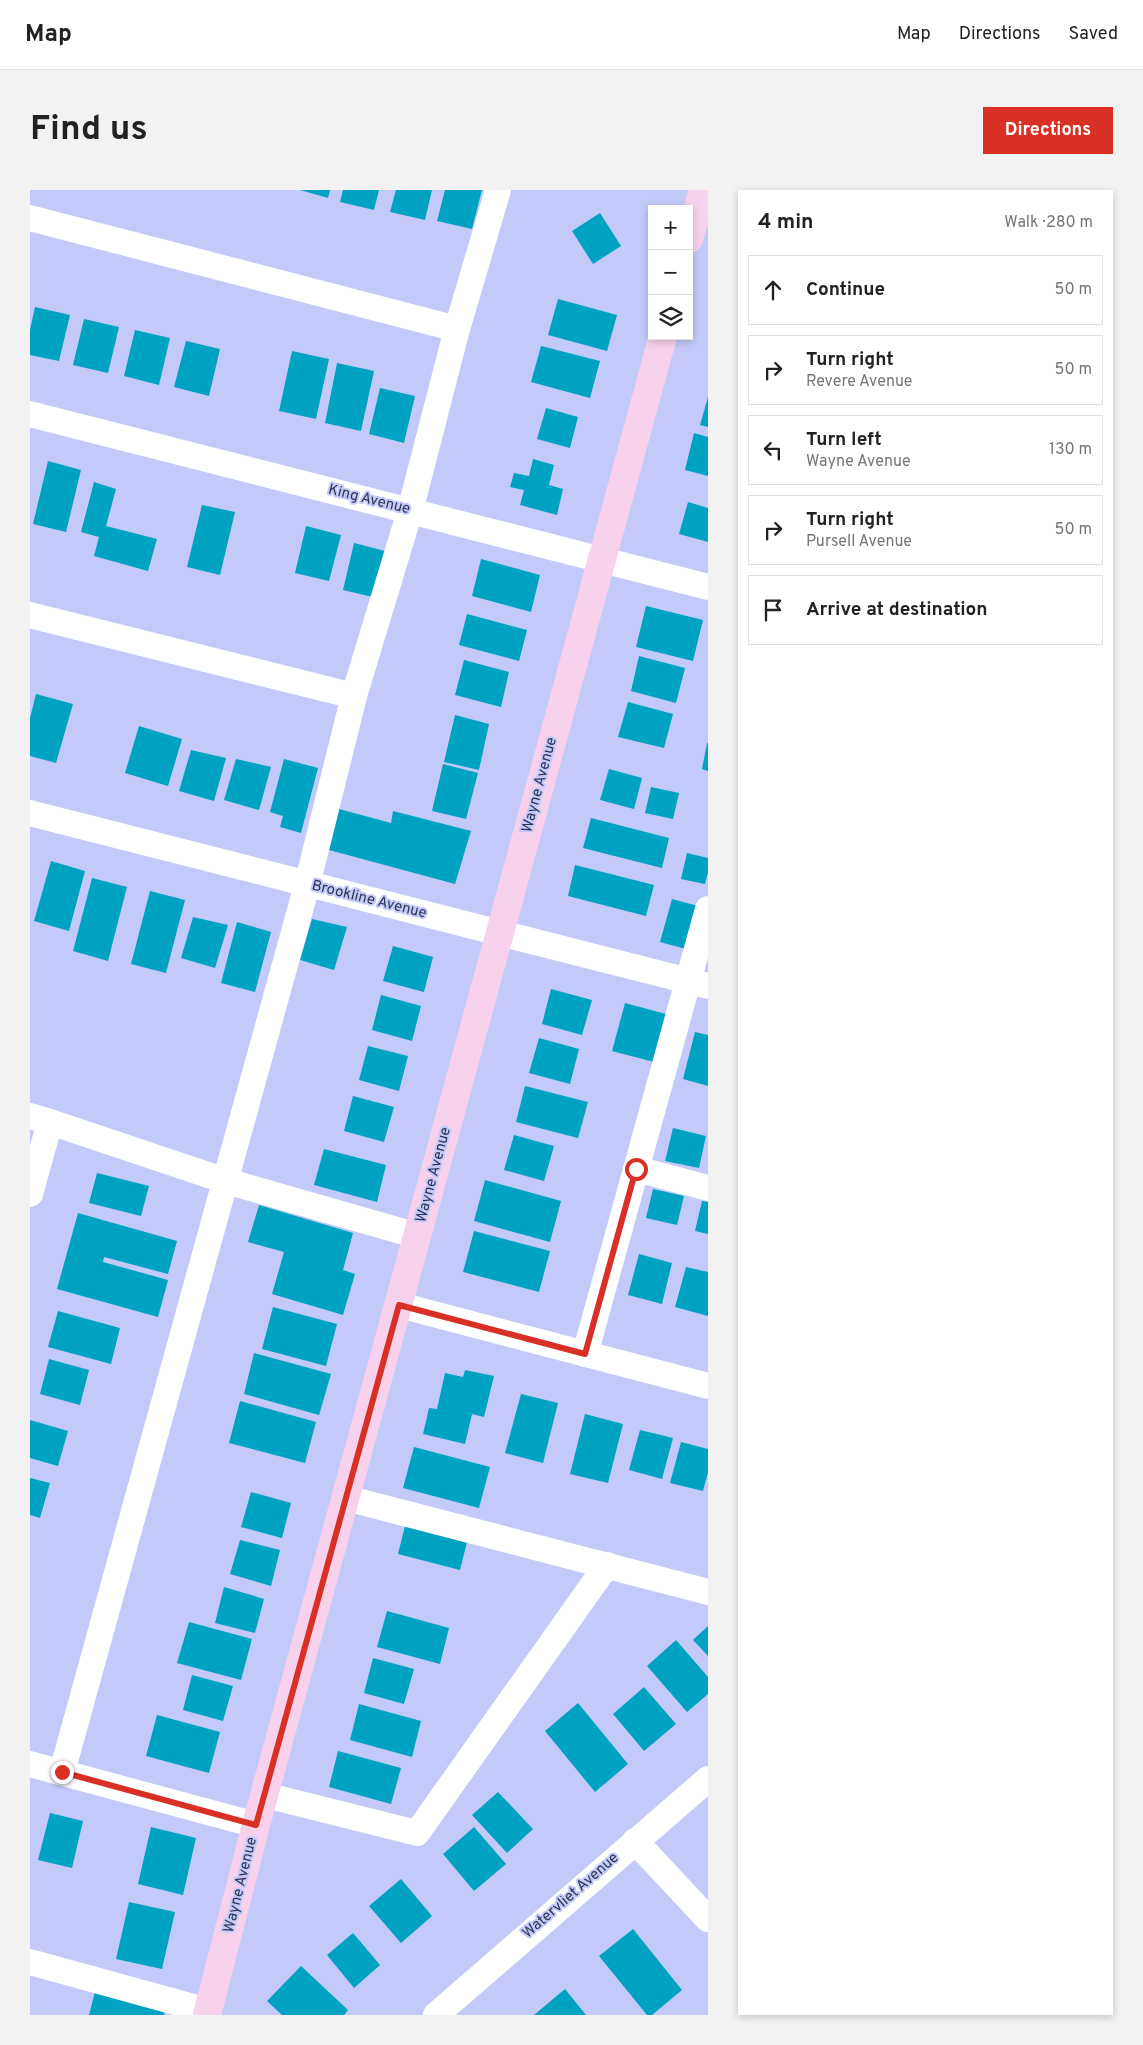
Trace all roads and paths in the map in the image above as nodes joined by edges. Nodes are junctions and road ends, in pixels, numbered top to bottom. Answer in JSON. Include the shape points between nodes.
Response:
{"nodes":[{"id":1,"x":498,"y":190,"type":"edge"},
{"id":2,"x":703,"y":190,"type":"edge"},
{"id":3,"x":30,"y":218,"type":"edge"},
{"id":4,"x":693,"y":225,"type":"edge"},
{"id":5,"x":457,"y":328,"type":"junction"},
{"id":6,"x":662,"y":340,"type":"edge"},
{"id":7,"x":30,"y":414,"type":"edge"},
{"id":8,"x":410,"y":511,"type":"junction"},
{"id":9,"x":602,"y":560,"type":"junction"},
{"id":10,"x":708,"y":587,"type":"edge"},
{"id":11,"x":30,"y":615,"type":"edge"},
{"id":12,"x":354,"y":696,"type":"junction"},
{"id":13,"x":30,"y":813,"type":"edge"},
{"id":14,"x":307,"y":885,"type":"junction"},
{"id":15,"x":708,"y":908,"type":"edge"},
{"id":16,"x":500,"y":933,"type":"junction"},
{"id":17,"x":698,"y":983,"type":"edge"},
{"id":18,"x":40,"y":1119,"type":"edge"},
{"id":19,"x":636,"y":1169,"type":"junction"},
{"id":20,"x":226,"y":1181,"type":"junction"},
{"id":21,"x":708,"y":1188,"type":"edge"},
{"id":22,"x":30,"y":1194,"type":"edge"},
{"id":23,"x":418,"y":1236,"type":"junction"},
{"id":24,"x":399,"y":1305,"type":"junction"},
{"id":25,"x":585,"y":1354,"type":"junction"},
{"id":26,"x":708,"y":1386,"type":"edge"},
{"id":27,"x":346,"y":1498,"type":"junction"},
{"id":28,"x":607,"y":1565,"type":"junction"},
{"id":29,"x":708,"y":1592,"type":"edge"},
{"id":30,"x":30,"y":1764,"type":"edge"},
{"id":31,"x":62,"y":1772,"type":"junction"},
{"id":32,"x":708,"y":1779,"type":"edge"},
{"id":33,"x":265,"y":1795,"type":"junction"},
{"id":34,"x":256,"y":1825,"type":"junction"},
{"id":35,"x":636,"y":1841,"type":"junction"},
{"id":36,"x":708,"y":1919,"type":"edge"},
{"id":37,"x":30,"y":1962,"type":"edge"},
{"id":38,"x":208,"y":2013,"type":"edge"},
{"id":39,"x":436,"y":2015,"type":"edge"}],
"edges":[{"from":1,"to":5,"type":"street"},
{"from":2,"to":4,"type":"main road"},
{"from":3,"to":5,"type":"street"},
{"from":5,"to":8,"type":"street"},
{"from":6,"to":9,"type":"main road","name":"Wayne Avenue"},
{"from":7,"to":8,"type":"street","name":"King Avenue"},
{"from":8,"to":9,"type":"street","name":"King Avenue"},
{"from":8,"to":12,"type":"street"},
{"from":9,"to":10,"type":"street","name":"King Avenue"},
{"from":9,"to":16,"type":"main road","name":"Wayne Avenue"},
{"from":11,"to":12,"type":"street"},
{"from":12,"to":14,"type":"street"},
{"from":13,"to":14,"type":"street","name":"Brookline Avenue"},
{"from":14,"to":16,"type":"street","name":"Brookline Avenue"},
{"from":14,"to":20,"type":"street"},
{"from":15,"to":17,"type":"street"},
{"from":16,"to":17,"type":"street","name":"Brookline Avenue"},
{"from":16,"to":23,"type":"main road","name":"Wayne Avenue"},
{"from":17,"to":19,"type":"street"},
{"from":18,"to":20,"type":"street"},
{"from":18,"to":22,"type":"street"},
{"from":19,"to":21,"type":"street"},
{"from":19,"to":25,"type":"street"},
{"from":20,"to":23,"type":"street"},
{"from":20,"to":31,"type":"street"},
{"from":23,"to":24,"type":"main road","name":"Wayne Avenue"},
{"from":24,"to":25,"type":"street"},
{"from":24,"to":27,"type":"main road","name":"Wayne Avenue"},
{"from":25,"to":26,"type":"street"},
{"from":27,"to":28,"type":"street"},
{"from":27,"to":33,"type":"main road","name":"Wayne Avenue"},
{"from":28,"to":29,"type":"street"},
{"from":28,"to":33,"type":"street","via":[[417,1833]]},
{"from":30,"to":31,"type":"street"},
{"from":31,"to":34,"type":"street"},
{"from":32,"to":35,"type":"street","name":"Watervliet Avenue"},
{"from":33,"to":34,"type":"main road","name":"Wayne Avenue"},
{"from":34,"to":38,"type":"main road","name":"Wayne Avenue"},
{"from":35,"to":36,"type":"street"},
{"from":35,"to":39,"type":"street","name":"Watervliet Avenue"},
{"from":37,"to":38,"type":"street"}]}
